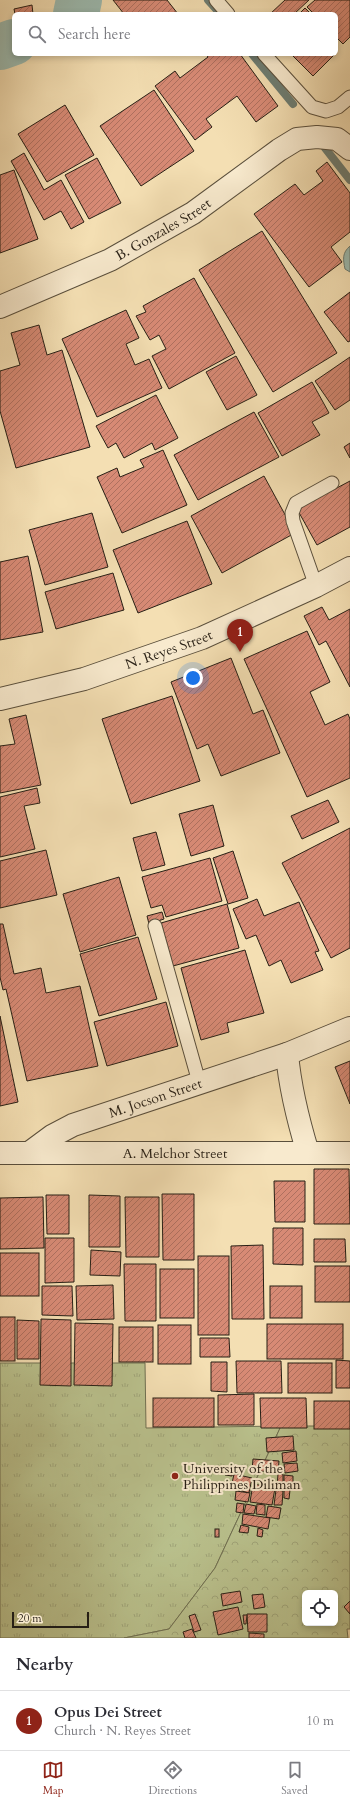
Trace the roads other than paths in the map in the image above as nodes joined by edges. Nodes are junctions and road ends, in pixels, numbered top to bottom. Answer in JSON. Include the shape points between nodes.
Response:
{"nodes":[{"id":1,"x":216,"y":0,"type":"edge"},
{"id":2,"x":226,"y":12,"type":"edge"},
{"id":3,"x":266,"y":56,"type":"edge"},
{"id":4,"x":350,"y":97,"type":"edge"},
{"id":5,"x":350,"y":149,"type":"edge"},
{"id":6,"x":0,"y":307,"type":"edge"},
{"id":7,"x":332,"y":483,"type":"dead end"},
{"id":8,"x":350,"y":568,"type":"edge"},
{"id":9,"x":316,"y":586,"type":"junction"},
{"id":10,"x":0,"y":699,"type":"edge"},
{"id":11,"x":155,"y":926,"type":"dead end"},
{"id":12,"x":350,"y":1028,"type":"edge"},
{"id":13,"x":287,"y":1054,"type":"junction"},
{"id":14,"x":199,"y":1082,"type":"junction"},
{"id":15,"x":0,"y":1153,"type":"edge"},
{"id":16,"x":30,"y":1153,"type":"junction"},
{"id":17,"x":308,"y":1153,"type":"junction"},
{"id":18,"x":350,"y":1153,"type":"edge"}],
"edges":[{"from":1,"to":2,"type":"lane"},
{"from":3,"to":4,"type":"lane","via":[[312,107],[326,111],[338,107]]},
{"from":5,"to":6,"type":"street","name":"B. Gonzales Street","via":[[338,138],[297,139],[193,213],[110,260]]},
{"from":7,"to":9,"type":"lane","via":[[296,503],[292,513]]},
{"from":8,"to":9,"type":"street","name":"N. Reyes Street"},
{"from":9,"to":10,"type":"street","name":"N. Reyes Street","via":[[202,638],[84,679]]},
{"from":11,"to":14,"type":"lane"},
{"from":12,"to":13,"type":"street","name":"M. Jocson Street"},
{"from":13,"to":14,"type":"street","name":"M. Jocson Street"},
{"from":13,"to":17,"type":"street","via":[[297,1116]]},
{"from":14,"to":16,"type":"street","name":"M. Jocson Street","via":[[73,1125],[52,1136]]},
{"from":15,"to":16,"type":"street","name":"A. Melchor Street"},
{"from":16,"to":17,"type":"street","name":"A. Melchor Street"},
{"from":17,"to":18,"type":"street","name":"A. Melchor Street"}]}
